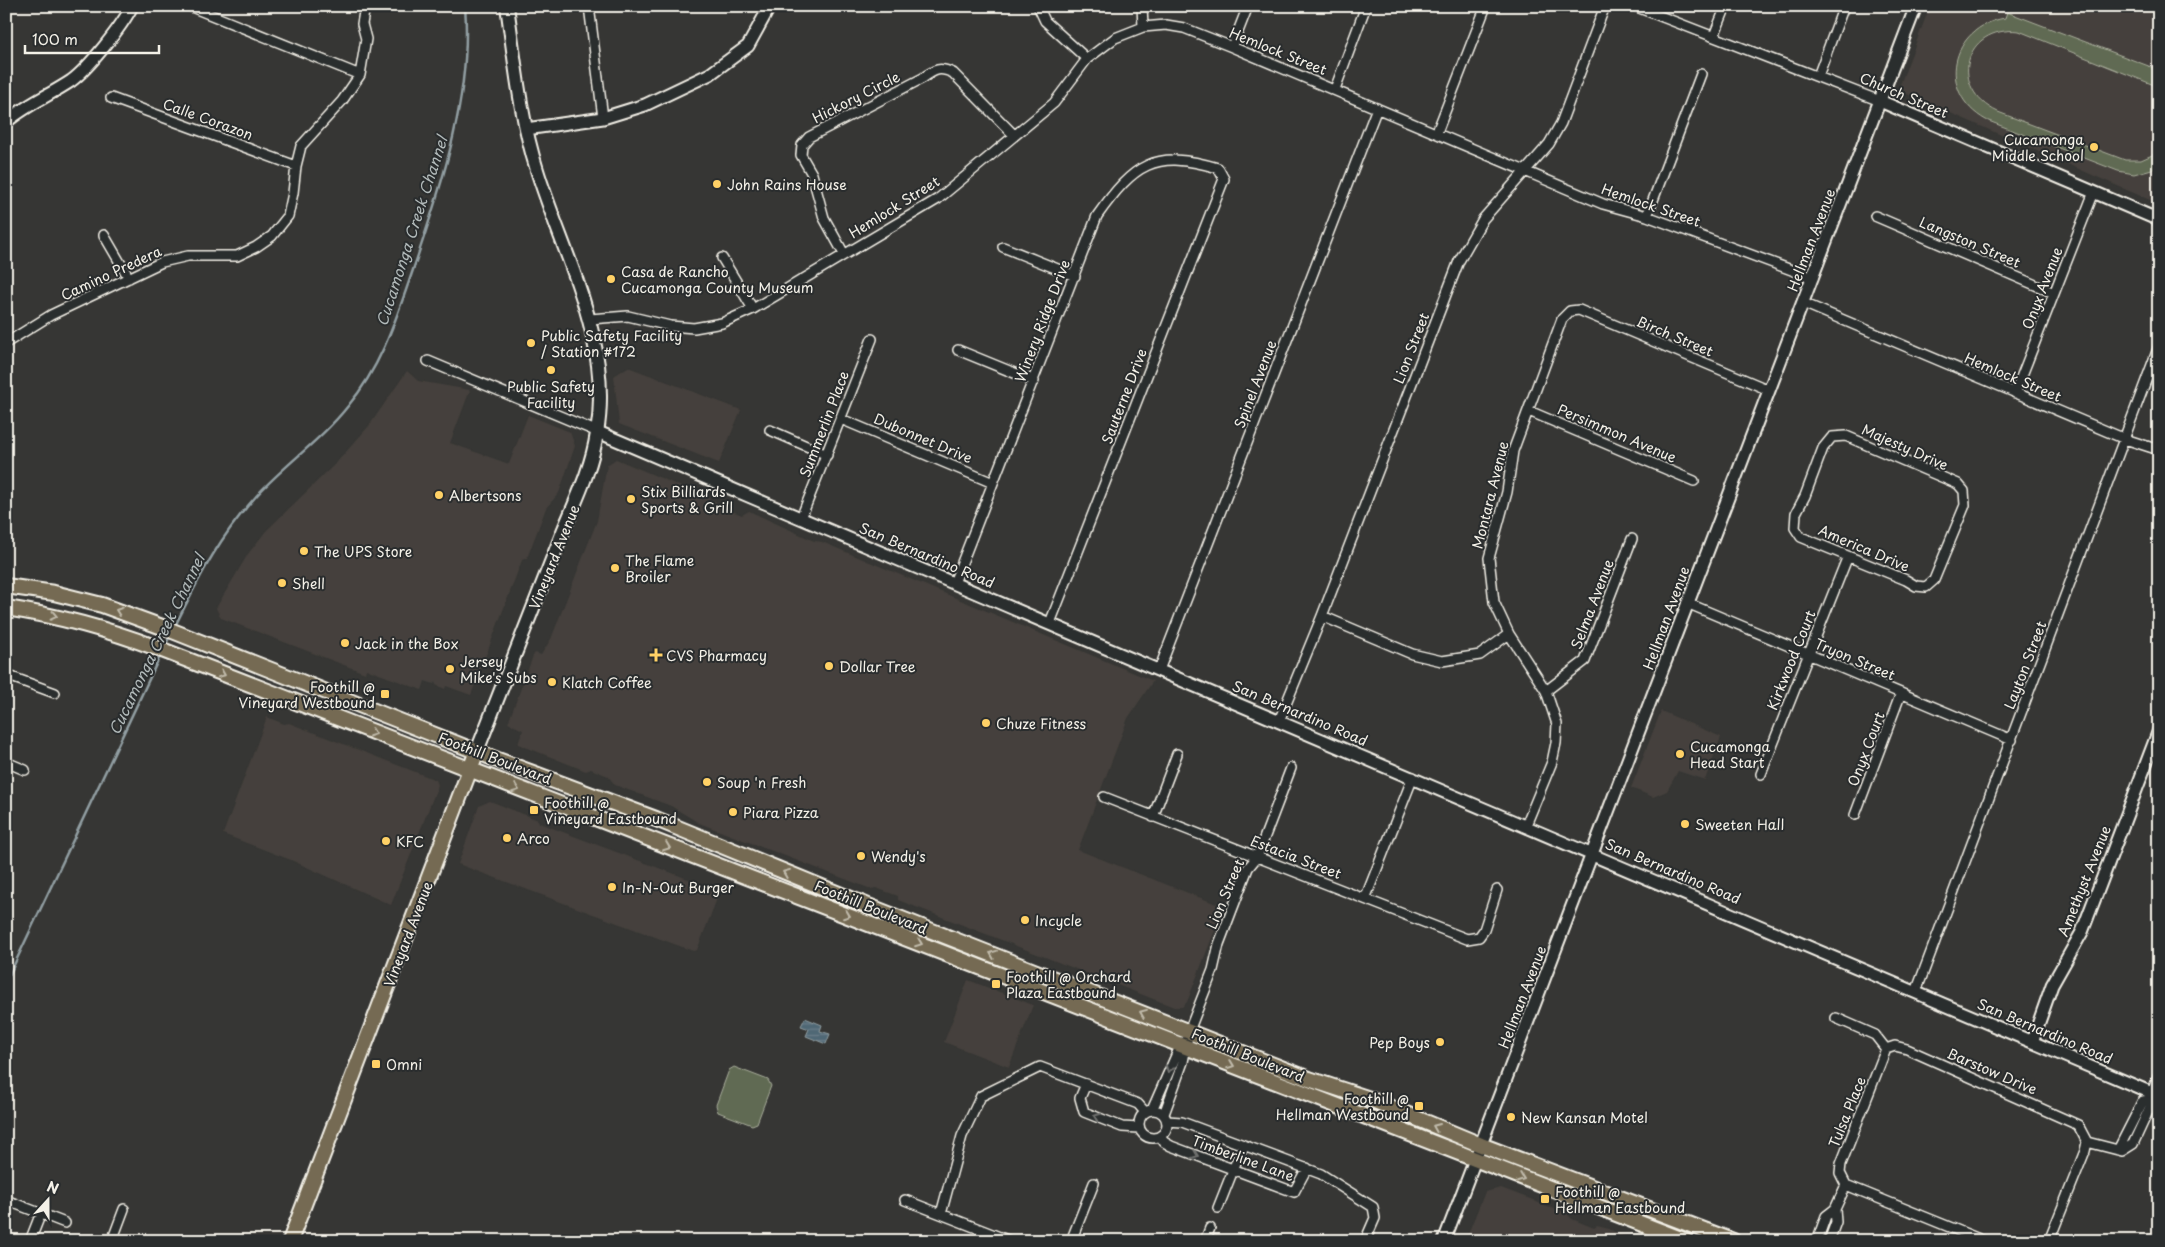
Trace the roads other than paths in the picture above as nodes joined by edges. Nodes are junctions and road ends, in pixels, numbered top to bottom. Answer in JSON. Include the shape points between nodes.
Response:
{"nodes":[{"id":1,"x":132,"y":6,"type":"edge"},
{"id":2,"x":189,"y":6,"type":"edge"},
{"id":3,"x":366,"y":6,"type":"edge"},
{"id":4,"x":507,"y":6,"type":"edge"},
{"id":5,"x":589,"y":6,"type":"edge"},
{"id":6,"x":770,"y":6,"type":"edge"},
{"id":7,"x":1038,"y":6,"type":"edge"},
{"id":8,"x":1142,"y":6,"type":"edge"},
{"id":9,"x":1248,"y":6,"type":"edge"},
{"id":10,"x":1366,"y":6,"type":"edge"},
{"id":11,"x":1486,"y":6,"type":"edge"},
{"id":12,"x":1605,"y":6,"type":"edge"},
{"id":13,"x":1634,"y":6,"type":"edge"},
{"id":14,"x":1726,"y":6,"type":"edge"},
{"id":15,"x":1844,"y":6,"type":"edge"},
{"id":16,"x":1916,"y":6,"type":"edge"},
{"id":17,"x":1143,"y":27,"type":"junction"},
{"id":18,"x":1714,"y":36,"type":"junction"},
{"id":19,"x":1232,"y":47,"type":"junction"},
{"id":20,"x":1087,"y":59,"type":"junction"},
{"id":21,"x":1701,"y":74,"type":"dead end"},
{"id":22,"x":360,"y":75,"type":"junction"},
{"id":23,"x":1818,"y":76,"type":"junction"},
{"id":24,"x":1335,"y":89,"type":"junction"},
{"id":25,"x":111,"y":98,"type":"dead end"},
{"id":26,"x":1880,"y":101,"type":"junction"},
{"id":27,"x":1377,"y":108,"type":"junction"},
{"id":28,"x":603,"y":118,"type":"junction"},
{"id":29,"x":6,"y":122,"type":"edge"},
{"id":30,"x":526,"y":129,"type":"junction"},
{"id":31,"x":1437,"y":132,"type":"junction"},
{"id":32,"x":1014,"y":135,"type":"junction"},
{"id":33,"x":296,"y":166,"type":"junction"},
{"id":34,"x":1526,"y":170,"type":"junction"},
{"id":35,"x":1224,"y":178,"type":"joint"},
{"id":36,"x":2094,"y":192,"type":"junction"},
{"id":37,"x":1647,"y":216,"type":"junction"},
{"id":38,"x":1875,"y":216,"type":"dead end"},
{"id":39,"x":2159,"y":220,"type":"edge"},
{"id":40,"x":104,"y":235,"type":"dead end"},
{"id":41,"x":1003,"y":247,"type":"dead end"},
{"id":42,"x":844,"y":254,"type":"junction"},
{"id":43,"x":722,"y":258,"type":"dead end"},
{"id":44,"x":1075,"y":276,"type":"junction"},
{"id":45,"x":129,"y":278,"type":"junction"},
{"id":46,"x":1813,"y":278,"type":"junction"},
{"id":47,"x":2054,"y":293,"type":"junction"},
{"id":48,"x":1803,"y":303,"type":"junction"},
{"id":49,"x":753,"y":309,"type":"junction"},
{"id":50,"x":1570,"y":311,"type":"joint"},
{"id":51,"x":590,"y":319,"type":"junction"},
{"id":52,"x":872,"y":339,"type":"dead end"},
{"id":53,"x":6,"y":343,"type":"edge"},
{"id":54,"x":2159,"y":346,"type":"edge"},
{"id":55,"x":958,"y":350,"type":"dead end"},
{"id":56,"x":428,"y":361,"type":"dead end"},
{"id":57,"x":1034,"y":381,"type":"junction"},
{"id":58,"x":1769,"y":390,"type":"junction"},
{"id":59,"x":2015,"y":393,"type":"junction"},
{"id":60,"x":1529,"y":411,"type":"junction"},
{"id":61,"x":841,"y":419,"type":"junction"},
{"id":62,"x":770,"y":430,"type":"dead end"},
{"id":63,"x":598,"y":432,"type":"junction"},
{"id":64,"x":2125,"y":439,"type":"junction"},
{"id":65,"x":2159,"y":450,"type":"edge"},
{"id":66,"x":828,"y":455,"type":"junction"},
{"id":67,"x":1694,"y":481,"type":"dead end"},
{"id":68,"x":993,"y":483,"type":"junction"},
{"id":69,"x":801,"y":518,"type":"junction"},
{"id":70,"x":1795,"y":528,"type":"joint"},
{"id":71,"x":1632,"y":539,"type":"dead end"},
{"id":72,"x":1848,"y":556,"type":"junction"},
{"id":73,"x":954,"y":583,"type":"junction"},
{"id":74,"x":6,"y":586,"type":"edge"},
{"id":75,"x":1926,"y":587,"type":"joint"},
{"id":76,"x":1687,"y":603,"type":"junction"},
{"id":77,"x":6,"y":608,"type":"edge"},
{"id":78,"x":1322,"y":616,"type":"junction"},
{"id":79,"x":1050,"y":624,"type":"junction"},
{"id":80,"x":1509,"y":634,"type":"junction"},
{"id":81,"x":1807,"y":654,"type":"junction"},
{"id":82,"x":1159,"y":670,"type":"junction"},
{"id":83,"x":6,"y":675,"type":"edge"},
{"id":84,"x":1546,"y":691,"type":"junction"},
{"id":85,"x":56,"y":693,"type":"dead end"},
{"id":86,"x":1901,"y":693,"type":"junction"},
{"id":87,"x":1279,"y":720,"type":"junction"},
{"id":88,"x":2158,"y":736,"type":"edge"},
{"id":89,"x":2012,"y":740,"type":"junction"},
{"id":90,"x":477,"y":751,"type":"junction"},
{"id":91,"x":1177,"y":754,"type":"dead end"},
{"id":92,"x":6,"y":762,"type":"edge"},
{"id":93,"x":1291,"y":768,"type":"dead end"},
{"id":94,"x":25,"y":770,"type":"dead end"},
{"id":95,"x":470,"y":771,"type":"junction"},
{"id":96,"x":1761,"y":774,"type":"dead end"},
{"id":97,"x":1413,"y":777,"type":"junction"},
{"id":98,"x":1104,"y":797,"type":"dead end"},
{"id":99,"x":1856,"y":815,"type":"dead end"},
{"id":100,"x":1153,"y":817,"type":"junction"},
{"id":101,"x":1526,"y":825,"type":"junction"},
{"id":102,"x":1593,"y":853,"type":"junction"},
{"id":103,"x":1257,"y":857,"type":"junction"},
{"id":104,"x":1498,"y":890,"type":"dead end"},
{"id":105,"x":1365,"y":899,"type":"junction"},
{"id":106,"x":1916,"y":992,"type":"junction"},
{"id":107,"x":1836,"y":1018,"type":"dead end"},
{"id":108,"x":1189,"y":1031,"type":"junction"},
{"id":109,"x":2032,"y":1042,"type":"junction"},
{"id":110,"x":1183,"y":1046,"type":"junction"},
{"id":111,"x":1886,"y":1049,"type":"junction"},
{"id":112,"x":2159,"y":1075,"type":"edge"},
{"id":113,"x":1086,"y":1084,"type":"junction"},
{"id":114,"x":2153,"y":1096,"type":"edge"},
{"id":115,"x":1149,"y":1111,"type":"junction"},
{"id":116,"x":1165,"y":1118,"type":"junction"},
{"id":117,"x":1139,"y":1128,"type":"junction"},
{"id":118,"x":2127,"y":1130,"type":"junction"},
{"id":119,"x":2137,"y":1135,"type":"junction"},
{"id":120,"x":1160,"y":1136,"type":"junction"},
{"id":121,"x":2087,"y":1142,"type":"junction"},
{"id":122,"x":1243,"y":1145,"type":"junction"},
{"id":123,"x":1481,"y":1145,"type":"junction"},
{"id":124,"x":2118,"y":1150,"type":"junction"},
{"id":125,"x":1475,"y":1160,"type":"junction"},
{"id":126,"x":1307,"y":1168,"type":"junction"},
{"id":127,"x":1233,"y":1170,"type":"junction"},
{"id":128,"x":1094,"y":1183,"type":"dead end"},
{"id":129,"x":1846,"y":1185,"type":"junction"},
{"id":130,"x":6,"y":1200,"type":"edge"},
{"id":131,"x":905,"y":1200,"type":"dead end"},
{"id":132,"x":1218,"y":1208,"type":"dead end"},
{"id":133,"x":124,"y":1209,"type":"dead end"},
{"id":134,"x":1835,"y":1209,"type":"junction"},
{"id":135,"x":41,"y":1213,"type":"junction"},
{"id":136,"x":941,"y":1214,"type":"junction"},
{"id":137,"x":65,"y":1223,"type":"dead end"},
{"id":138,"x":1210,"y":1228,"type":"dead end"},
{"id":139,"x":1821,"y":1231,"type":"junction"},
{"id":140,"x":1830,"y":1238,"type":"edge"},
{"id":141,"x":30,"y":1241,"type":"edge"},
{"id":142,"x":112,"y":1241,"type":"edge"},
{"id":143,"x":290,"y":1241,"type":"edge"},
{"id":144,"x":1010,"y":1241,"type":"edge"},
{"id":145,"x":1071,"y":1241,"type":"edge"},
{"id":146,"x":1205,"y":1241,"type":"edge"},
{"id":147,"x":1365,"y":1241,"type":"edge"},
{"id":148,"x":1444,"y":1241,"type":"edge"},
{"id":149,"x":1686,"y":1241,"type":"edge"},
{"id":150,"x":1733,"y":1241,"type":"edge"},
{"id":151,"x":1817,"y":1241,"type":"edge"},
{"id":152,"x":1984,"y":1241,"type":"edge"},
{"id":153,"x":2049,"y":1241,"type":"edge"}],
"edges":[{"from":1,"to":29,"type":"street","via":[[105,46],[73,80],[23,108]]},
{"from":2,"to":22,"type":"street"},
{"from":3,"to":22,"type":"street","name":"Camino Predera","via":[[362,24],[366,39]]},
{"from":4,"to":30,"type":"main road","name":"Vineyard Avenue"},
{"from":5,"to":28,"type":"street"},
{"from":6,"to":28,"type":"street","via":[[748,46],[730,61],[645,105]]},
{"from":7,"to":20,"type":"street","via":[[1045,21]]},
{"from":8,"to":17,"type":"street"},
{"from":9,"to":19,"type":"street"},
{"from":10,"to":24,"type":"street"},
{"from":11,"to":31,"type":"street"},
{"from":12,"to":34,"type":"street","name":"Lion Street","via":[[1561,123],[1549,144]]},
{"from":13,"to":18,"type":"street","name":"Church Street"},
{"from":14,"to":18,"type":"street"},
{"from":15,"to":23,"type":"street"},
{"from":16,"to":26,"type":"street","name":"Hellman Avenue"},
{"from":17,"to":19,"type":"street","name":"Hemlock Street","via":[[1166,25],[1184,28]]},
{"from":17,"to":20,"type":"street","name":"Hemlock Street","via":[[1115,38]]},
{"from":18,"to":23,"type":"street","name":"Church Street"},
{"from":19,"to":24,"type":"street","name":"Hemlock Street"},
{"from":20,"to":32,"type":"street","name":"Hemlock Street","via":[[1054,103]]},
{"from":21,"to":37,"type":"street"},
{"from":22,"to":33,"type":"street","name":"Camino Predera","via":[[342,101],[302,146]]},
{"from":23,"to":26,"type":"street","name":"Church Street"},
{"from":24,"to":27,"type":"street","name":"Hemlock Street"},
{"from":25,"to":33,"type":"street","name":"Calle Corazon"},
{"from":26,"to":36,"type":"street","name":"Church Street"},
{"from":26,"to":46,"type":"street","name":"Hellman Avenue"},
{"from":27,"to":31,"type":"street","name":"Hemlock Street"},
{"from":27,"to":82,"type":"street","name":"Spinel Avenue"},
{"from":28,"to":30,"type":"street"},
{"from":30,"to":51,"type":"main road","name":"Vineyard Avenue","via":[[536,170]]},
{"from":31,"to":34,"type":"street","name":"Hemlock Street"},
{"from":32,"to":42,"type":"street","name":"Hemlock Street","via":[[938,199]]},
{"from":32,"to":42,"type":"street","name":"Hickory Circle","via":[[953,73],[935,69],[809,137],[802,145],[801,155],[812,174],[824,218]]},
{"from":33,"to":45,"type":"street","name":"Camino Predera","via":[[288,216],[272,236],[256,247],[237,256],[188,256],[162,262]]},
{"from":34,"to":37,"type":"street","name":"Hemlock Street","via":[[1603,204]]},
{"from":34,"to":78,"type":"street","name":"Lion Street","via":[[1483,219],[1459,261]]},
{"from":35,"to":44,"type":"street","name":"Winery Ridge Drive","via":[[1218,168],[1178,158],[1154,161],[1130,175],[1097,216]]},
{"from":35,"to":79,"type":"street","name":"Sauterne Drive"},
{"from":36,"to":39,"type":"street","name":"Church Street"},
{"from":36,"to":47,"type":"street","name":"Onyx Avenue"},
{"from":37,"to":46,"type":"street","name":"Hemlock Street"},
{"from":38,"to":47,"type":"street","name":"Langston Street"},
{"from":40,"to":45,"type":"street"},
{"from":41,"to":44,"type":"street"},
{"from":42,"to":49,"type":"street","name":"Hemlock Street"},
{"from":43,"to":49,"type":"street"},
{"from":44,"to":57,"type":"street","name":"Winery Ridge Drive"},
{"from":45,"to":53,"type":"street","name":"Camino Predera","via":[[51,315]]},
{"from":46,"to":48,"type":"street","name":"Hellman Avenue"},
{"from":47,"to":59,"type":"street","name":"Onyx Avenue"},
{"from":48,"to":58,"type":"street","name":"Hellman Avenue"},
{"from":48,"to":59,"type":"street","name":"Hemlock Street"},
{"from":49,"to":51,"type":"street","name":"Hemlock Street","via":[[722,323],[694,328],[621,316]]},
{"from":50,"to":58,"type":"street","name":"Birch Street","via":[[1579,310]]},
{"from":50,"to":60,"type":"street","name":"Montara Avenue","via":[[1562,319]]},
{"from":51,"to":63,"type":"main road","name":"Vineyard Avenue","via":[[598,364]]},
{"from":52,"to":61,"type":"street","name":"Summerlin Place"},
{"from":54,"to":64,"type":"street","name":"Layton Street"},
{"from":55,"to":57,"type":"street"},
{"from":56,"to":63,"type":"street","name":"San Bernardino Road"},
{"from":57,"to":68,"type":"street","name":"Winery Ridge Drive"},
{"from":58,"to":76,"type":"street","name":"Hellman Avenue"},
{"from":59,"to":64,"type":"street","name":"Hemlock Street"},
{"from":60,"to":67,"type":"street","name":"Persimmon Avenue"},
{"from":60,"to":80,"type":"street","name":"Montara Avenue","via":[[1513,451],[1507,492],[1489,558],[1494,602]]},
{"from":61,"to":66,"type":"street","name":"Summerlin Place"},
{"from":61,"to":68,"type":"street","name":"Dubonnet Drive"},
{"from":62,"to":66,"type":"street"},
{"from":63,"to":69,"type":"street","name":"San Bernardino Road"},
{"from":63,"to":90,"type":"main road","name":"Vineyard Avenue","via":[[577,502]]},
{"from":64,"to":65,"type":"street","name":"Hemlock Street"},
{"from":64,"to":89,"type":"street","name":"Layton Street"},
{"from":66,"to":69,"type":"street","name":"Summerlin Place"},
{"from":68,"to":73,"type":"street","name":"Winery Ridge Drive"},
{"from":69,"to":73,"type":"street","name":"San Bernardino Road"},
{"from":70,"to":72,"type":"street","name":"America Drive","via":[[1801,537]]},
{"from":70,"to":75,"type":"street","name":"Majesty Drive","via":[[1796,513],[1823,448],[1832,437],[1846,436],[1958,484],[1964,491],[1965,505],[1934,580]]},
{"from":71,"to":84,"type":"street","name":"Selma Avenue","via":[[1585,661]]},
{"from":72,"to":75,"type":"street","name":"America Drive","via":[[1916,586]]},
{"from":72,"to":81,"type":"street","name":"Kirkwood Court"},
{"from":73,"to":79,"type":"street","name":"San Bernardino Road"},
{"from":90,"to":74,"type":"main road","name":"Foothill Boulevard","one_way":true,"via":[[102,605]]},
{"from":76,"to":81,"type":"street","name":"Tryon Street"},
{"from":76,"to":102,"type":"street","name":"Hellman Avenue"},
{"from":77,"to":95,"type":"main road","name":"Foothill Boulevard","one_way":true,"via":[[95,626]]},
{"from":78,"to":80,"type":"street","via":[[1412,654],[1442,661],[1480,655]]},
{"from":78,"to":87,"type":"street","name":"Lion Street"},
{"from":79,"to":82,"type":"street","name":"San Bernardino Road"},
{"from":80,"to":84,"type":"street","name":"Montara Avenue"},
{"from":81,"to":86,"type":"street","name":"Tryon Street"},
{"from":81,"to":96,"type":"street","name":"Kirkwood Court"},
{"from":82,"to":87,"type":"street","name":"San Bernardino Road"},
{"from":83,"to":85,"type":"street"},
{"from":84,"to":101,"type":"street","name":"Montara Avenue","via":[[1557,724],[1556,744],[1552,762]]},
{"from":86,"to":89,"type":"street","name":"Tryon Street"},
{"from":86,"to":99,"type":"street","name":"Onyx Court"},
{"from":87,"to":97,"type":"street","name":"San Bernardino Road"},
{"from":88,"to":109,"type":"street","name":"Amethyst Avenue","via":[[2082,932],[2052,985]]},
{"from":89,"to":106,"type":"street","name":"Layton Street"},
{"from":90,"to":95,"type":"main road","name":"Vineyard Avenue"},
{"from":108,"to":90,"type":"main road","name":"Foothill Boulevard","one_way":true},
{"from":91,"to":100,"type":"street"},
{"from":92,"to":94,"type":"street"},
{"from":93,"to":103,"type":"street","name":"Lion Street"},
{"from":95,"to":110,"type":"main road","name":"Foothill Boulevard","one_way":true},
{"from":95,"to":143,"type":"main road","name":"Vineyard Avenue"},
{"from":97,"to":101,"type":"street","name":"San Bernardino Road"},
{"from":97,"to":105,"type":"street"},
{"from":98,"to":100,"type":"street","name":"Estacia Street"},
{"from":100,"to":103,"type":"street","name":"Estacia Street"},
{"from":101,"to":102,"type":"street","name":"San Bernardino Road"},
{"from":102,"to":106,"type":"street","name":"San Bernardino Road"},
{"from":102,"to":123,"type":"street","name":"Hellman Avenue"},
{"from":103,"to":105,"type":"street","name":"Estacia Street"},
{"from":103,"to":108,"type":"street","name":"Lion Street","via":[[1248,868]]},
{"from":104,"to":105,"type":"street","name":"Estacia Street","via":[[1484,930],[1479,937],[1468,939]]},
{"from":106,"to":109,"type":"street","name":"San Bernardino Road"},
{"from":107,"to":111,"type":"street","via":[[1875,1035]]},
{"from":108,"to":110,"type":"street"},
{"from":123,"to":108,"type":"main road","name":"Foothill Boulevard","one_way":true},
{"from":109,"to":114,"type":"street","name":"San Bernardino Road"},
{"from":110,"to":115,"type":"street","one_way":true},
{"from":110,"to":116,"type":"street","via":[[1183,1062]]},
{"from":110,"to":125,"type":"main road","name":"Foothill Boulevard","one_way":true},
{"from":111,"to":121,"type":"street","name":"Barstow Drive","via":[[1895,1046],[1907,1050],[2072,1121]]},
{"from":111,"to":129,"type":"street","name":"Tulsa Place","via":[[1841,1164],[1840,1173]]},
{"from":112,"to":114,"type":"street"},
{"from":113,"to":115,"type":"street"},
{"from":117,"to":113,"type":"street","one_way":true,"via":[[1122,1127],[1084,1112],[1080,1098]]},
{"from":113,"to":136,"type":"street","via":[[1040,1066],[981,1096],[962,1136]]},
{"from":114,"to":118,"type":"street","via":[[2143,1101]]},
{"from":114,"to":119,"type":"street"},
{"from":115,"to":116,"type":"street"},
{"from":115,"to":117,"type":"street","via":[[1139,1119]]},
{"from":116,"to":120,"type":"street","via":[[1166,1131]]},
{"from":116,"to":122,"type":"street","name":"Timberline Lane"},
{"from":117,"to":120,"type":"street","via":[[1148,1138]]},
{"from":118,"to":119,"type":"street"},
{"from":118,"to":124,"type":"street"},
{"from":119,"to":124,"type":"street","via":[[2133,1144]]},
{"from":120,"to":127,"type":"street","name":"Timberline Lane","one_way":true,"via":[[1171,1146]]},
{"from":121,"to":124,"type":"street"},
{"from":121,"to":153,"type":"street"},
{"from":122,"to":126,"type":"street","name":"Timberline Lane"},
{"from":122,"to":127,"type":"street"},
{"from":123,"to":125,"type":"street","name":"Hellman Avenue"},
{"from":123,"to":150,"type":"main road","name":"Foothill Boulevard"},
{"from":125,"to":148,"type":"street","name":"Hellman Avenue"},
{"from":125,"to":149,"type":"main road","name":"Foothill Boulevard","one_way":true},
{"from":126,"to":127,"type":"street","name":"Timberline Lane","via":[[1294,1192]]},
{"from":126,"to":147,"type":"street","name":"Timberline Lane","via":[[1372,1206],[1375,1218]]},
{"from":127,"to":132,"type":"street"},
{"from":128,"to":145,"type":"street"},
{"from":129,"to":134,"type":"street"},
{"from":129,"to":152,"type":"street"},
{"from":130,"to":135,"type":"street"},
{"from":131,"to":136,"type":"street"},
{"from":133,"to":142,"type":"street"},
{"from":134,"to":139,"type":"street","via":[[1826,1216]]},
{"from":134,"to":140,"type":"street","via":[[1836,1222]]},
{"from":135,"to":137,"type":"street"},
{"from":135,"to":141,"type":"street"},
{"from":136,"to":144,"type":"street"},
{"from":138,"to":146,"type":"street"},
{"from":139,"to":140,"type":"street"},
{"from":139,"to":151,"type":"street"}]}
